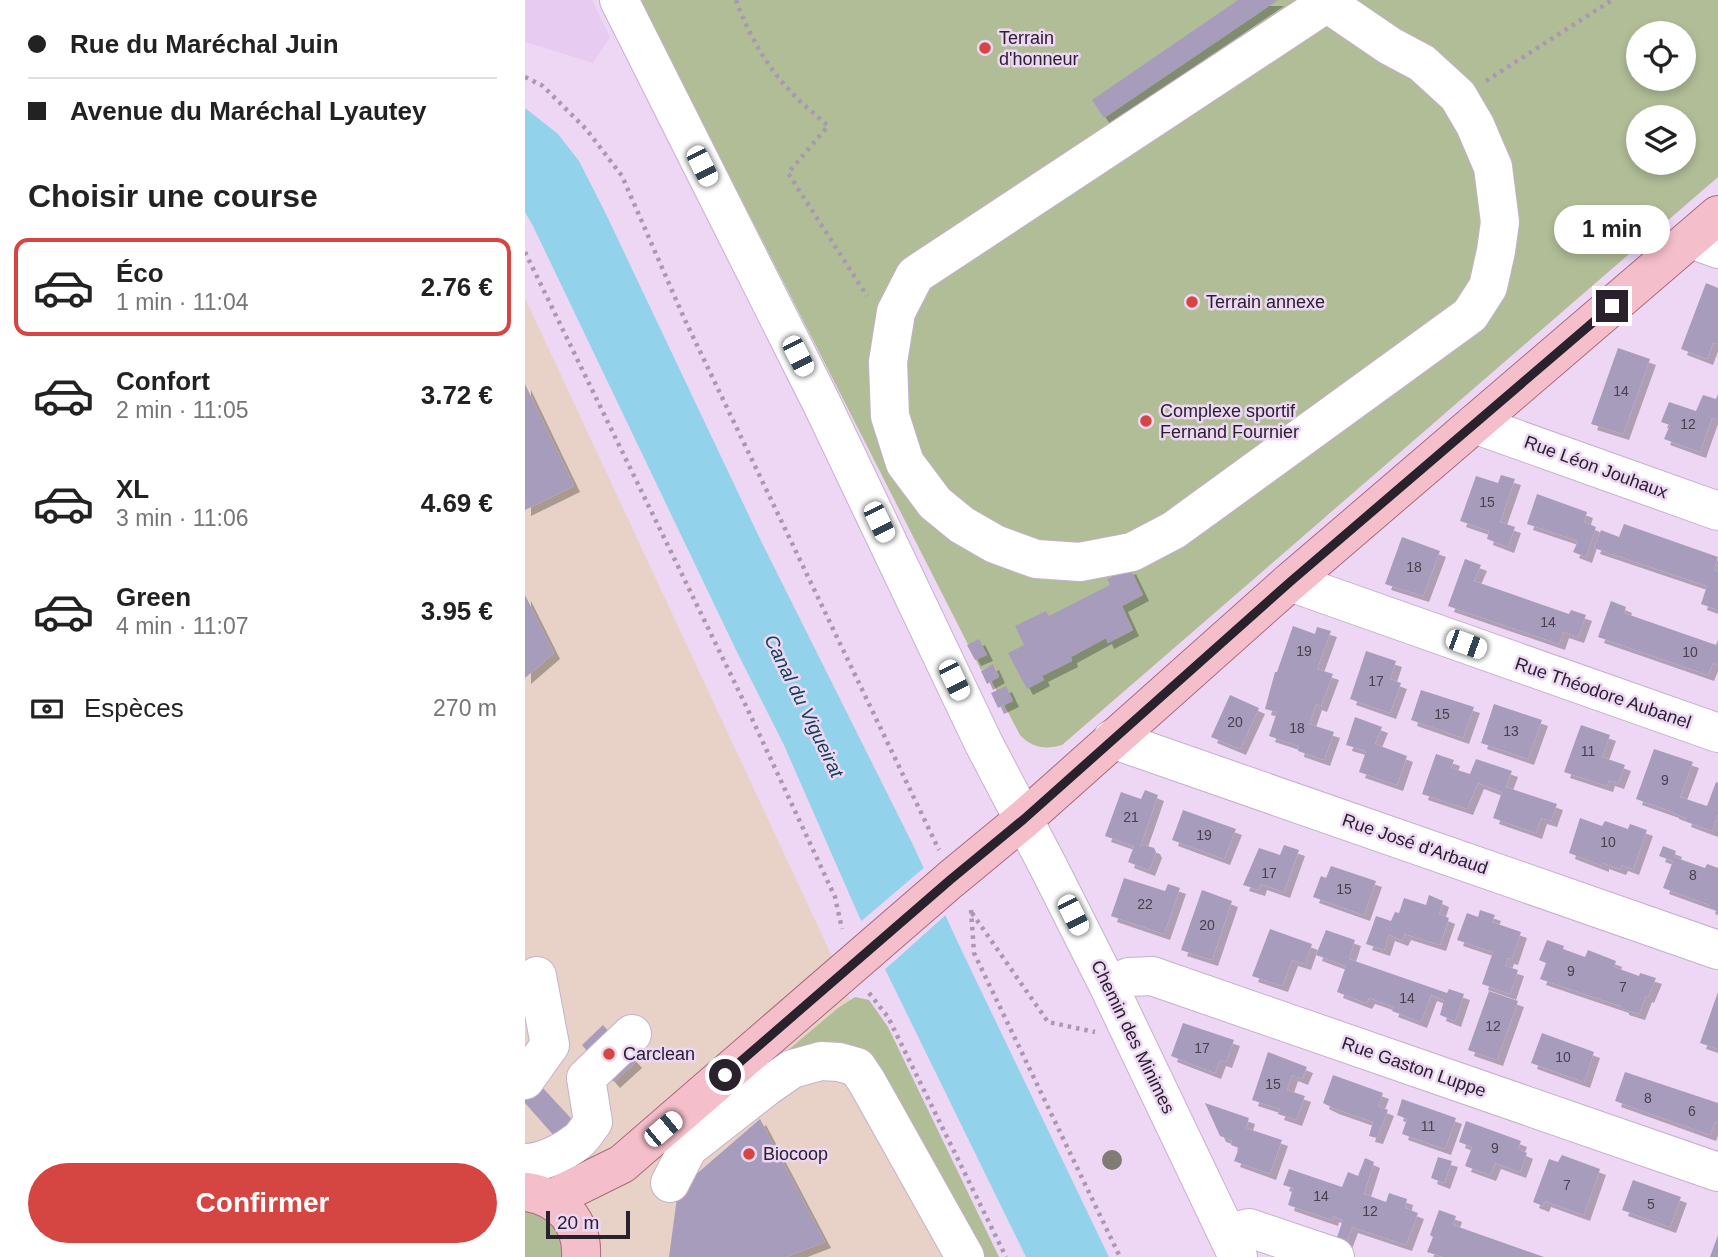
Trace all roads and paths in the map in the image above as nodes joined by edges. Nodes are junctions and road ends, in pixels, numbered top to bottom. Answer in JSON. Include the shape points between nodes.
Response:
{"nodes":[{"id":1,"x":619,"y":0,"type":"edge"},
{"id":2,"x":736,"y":0,"type":"edge"},
{"id":3,"x":1612,"y":0,"type":"edge"},
{"id":4,"x":1327,"y":2,"type":"edge"},
{"id":5,"x":525,"y":77,"type":"edge"},
{"id":6,"x":1479,"y":86,"type":"dead end"},
{"id":7,"x":1709,"y":235,"type":"edge"},
{"id":8,"x":525,"y":253,"type":"edge"},
{"id":9,"x":896,"y":312,"type":"junction"},
{"id":10,"x":1474,"y":424,"type":"junction"},
{"id":11,"x":1718,"y":511,"type":"edge"},
{"id":12,"x":1290,"y":582,"type":"junction"},
{"id":13,"x":1718,"y":733,"type":"edge"},
{"id":14,"x":1112,"y":739,"type":"junction"},
{"id":15,"x":1024,"y":819,"type":"junction"},
{"id":16,"x":958,"y":889,"type":"junction"},
{"id":17,"x":1718,"y":950,"type":"edge"},
{"id":18,"x":857,"y":962,"type":"junction"},
{"id":19,"x":537,"y":976,"type":"dead end"},
{"id":20,"x":1108,"y":985,"type":"junction"},
{"id":21,"x":1127,"y":1026,"type":"junction"},
{"id":22,"x":632,"y":1034,"type":"dead end"},
{"id":23,"x":525,"y":1080,"type":"edge"},
{"id":24,"x":525,"y":1163,"type":"edge"},
{"id":25,"x":622,"y":1164,"type":"junction"},
{"id":26,"x":1718,"y":1172,"type":"edge"},
{"id":27,"x":670,"y":1183,"type":"dead end"},
{"id":28,"x":538,"y":1195,"type":"edge"},
{"id":29,"x":580,"y":1245,"type":"edge"},
{"id":30,"x":1233,"y":1245,"type":"edge"},
{"id":31,"x":965,"y":1257,"type":"edge"},
{"id":32,"x":1006,"y":1257,"type":"edge"},
{"id":33,"x":1119,"y":1257,"type":"edge"},
{"id":34,"x":1335,"y":1257,"type":"edge"}],
"edges":[{"from":1,"to":15,"type":"street","name":"Chemin des Minimes"},
{"from":2,"to":9,"type":"path","via":[[766,61],[828,126],[788,173],[867,296]]},
{"from":3,"to":6,"type":"path"},
{"from":4,"to":9,"type":"street","via":[[915,275]]},
{"from":4,"to":9,"type":"street","via":[[1389,46],[1422,63],[1458,96],[1475,125],[1493,167],[1500,222],[1488,287],[1470,315],[1174,530],[1132,552],[1080,562],[1036,559],[962,525],[935,503],[905,463],[890,416],[888,362]]},
{"from":5,"to":16,"type":"path","via":[[543,86],[586,128],[622,176],[684,318]]},
{"from":7,"to":10,"type":"main road"},
{"from":8,"to":18,"type":"path","via":[[747,708],[835,897]]},
{"from":10,"to":11,"type":"street","name":"Rue Léon Jouhaux"},
{"from":10,"to":12,"type":"main road"},
{"from":12,"to":13,"type":"street","name":"Rue Théodore Aubanel"},
{"from":12,"to":14,"type":"main road"},
{"from":14,"to":15,"type":"main road"},
{"from":14,"to":17,"type":"street","name":"Rue José d'Arbaud"},
{"from":15,"to":16,"type":"main road"},
{"from":15,"to":20,"type":"street","name":"Chemin des Minimes"},
{"from":16,"to":18,"type":"main road"},
{"from":16,"to":21,"type":"path","via":[[1048,1022],[1112,1035]]},
{"from":16,"to":33,"type":"path","via":[[974,953]]},
{"from":18,"to":25,"type":"main road"},
{"from":18,"to":32,"type":"path"},
{"from":19,"to":23,"type":"street","via":[[550,1045]]},
{"from":20,"to":21,"type":"street","name":"Chemin des Minimes"},
{"from":20,"to":26,"type":"street","name":"Rue Gaston Luppe","via":[[1129,977],[1152,976]]},
{"from":21,"to":30,"type":"street","name":"Chemin des Minimes"},
{"from":22,"to":24,"type":"street","via":[[586,1078],[593,1122],[579,1140],[553,1157]]},
{"from":25,"to":28,"type":"main road"},
{"from":25,"to":29,"type":"main road"},
{"from":27,"to":31,"type":"street","via":[[688,1148],[765,1087],[792,1069],[821,1061],[839,1062],[857,1068],[867,1082]]},
{"from":28,"to":29,"type":"main road","via":[[568,1213]]},
{"from":30,"to":34,"type":"street","via":[[1249,1228]]}]}
